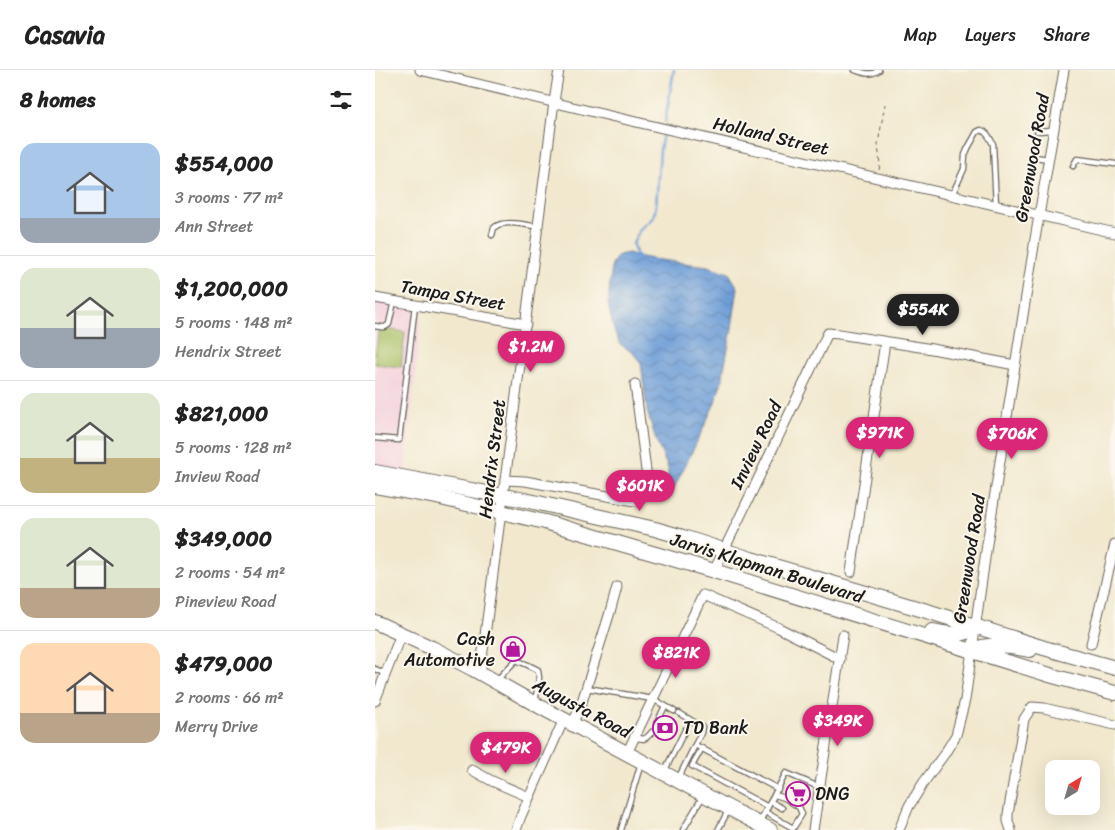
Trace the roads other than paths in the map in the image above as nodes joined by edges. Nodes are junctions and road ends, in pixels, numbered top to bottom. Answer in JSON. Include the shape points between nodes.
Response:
{"nodes":[{"id":1,"x":420,"y":70,"type":"edge"},
{"id":2,"x":559,"y":70,"type":"edge"},
{"id":3,"x":855,"y":70,"type":"edge"},
{"id":4,"x":879,"y":70,"type":"edge"},
{"id":5,"x":1064,"y":70,"type":"edge"},
{"id":6,"x":554,"y":102,"type":"junction"},
{"id":7,"x":1053,"y":130,"type":"junction"},
{"id":8,"x":1037,"y":131,"type":"dead end"},
{"id":9,"x":1035,"y":157,"type":"dead end"},
{"id":10,"x":1049,"y":159,"type":"junction"},
{"id":11,"x":1115,"y":164,"type":"edge"},
{"id":12,"x":1073,"y":166,"type":"dead end"},
{"id":13,"x":952,"y":195,"type":"junction"},
{"id":14,"x":997,"y":206,"type":"junction"},
{"id":15,"x":1039,"y":216,"type":"junction"},
{"id":16,"x":538,"y":227,"type":"junction"},
{"id":17,"x":1115,"y":233,"type":"edge"},
{"id":18,"x":492,"y":235,"type":"dead end"},
{"id":19,"x":375,"y":298,"type":"edge"},
{"id":20,"x":394,"y":301,"type":"junction"},
{"id":21,"x":415,"y":305,"type":"junction"},
{"id":22,"x":525,"y":324,"type":"junction"},
{"id":23,"x":375,"y":326,"type":"edge"},
{"id":24,"x":885,"y":342,"type":"junction"},
{"id":25,"x":1015,"y":365,"type":"junction"},
{"id":26,"x":635,"y":384,"type":"dead end"},
{"id":27,"x":375,"y":438,"type":"edge"},
{"id":28,"x":375,"y":472,"type":"edge"},
{"id":29,"x":505,"y":480,"type":"junction"},
{"id":30,"x":375,"y":486,"type":"edge"},
{"id":31,"x":503,"y":496,"type":"junction"},
{"id":32,"x":501,"y":511,"type":"junction"},
{"id":33,"x":1115,"y":544,"type":"edge"},
{"id":34,"x":724,"y":550,"type":"junction"},
{"id":35,"x":714,"y":571,"type":"junction"},
{"id":36,"x":851,"y":572,"type":"dead end"},
{"id":37,"x":617,"y":587,"type":"dead end"},
{"id":38,"x":877,"y":621,"type":"junction"},
{"id":39,"x":375,"y":622,"type":"edge"},
{"id":40,"x":975,"y":626,"type":"junction"},
{"id":41,"x":401,"y":634,"type":"junction"},
{"id":42,"x":843,"y":635,"type":"dead end"},
{"id":43,"x":1091,"y":644,"type":"dead end"},
{"id":44,"x":971,"y":650,"type":"junction"},
{"id":45,"x":1078,"y":658,"type":"junction"},
{"id":46,"x":839,"y":660,"type":"junction"},
{"id":47,"x":1115,"y":668,"type":"edge"},
{"id":48,"x":375,"y":669,"type":"edge"},
{"id":49,"x":386,"y":674,"type":"junction"},
{"id":50,"x":481,"y":674,"type":"junction"},
{"id":51,"x":495,"y":682,"type":"junction"},
{"id":52,"x":586,"y":688,"type":"junction"},
{"id":53,"x":1115,"y":693,"type":"edge"},
{"id":54,"x":653,"y":699,"type":"junction"},
{"id":55,"x":375,"y":701,"type":"edge"},
{"id":56,"x":535,"y":704,"type":"junction"},
{"id":57,"x":665,"y":706,"type":"junction"},
{"id":58,"x":568,"y":722,"type":"junction"},
{"id":59,"x":657,"y":723,"type":"dead end"},
{"id":60,"x":1115,"y":725,"type":"edge"},
{"id":61,"x":685,"y":730,"type":"dead end"},
{"id":62,"x":652,"y":732,"type":"dead end"},
{"id":63,"x":635,"y":737,"type":"junction"},
{"id":64,"x":695,"y":745,"type":"junction"},
{"id":65,"x":702,"y":748,"type":"junction"},
{"id":66,"x":627,"y":753,"type":"junction"},
{"id":67,"x":641,"y":762,"type":"junction"},
{"id":68,"x":472,"y":770,"type":"dead end"},
{"id":69,"x":663,"y":773,"type":"junction"},
{"id":70,"x":677,"y":781,"type":"junction"},
{"id":71,"x":819,"y":787,"type":"junction"},
{"id":72,"x":778,"y":789,"type":"junction"},
{"id":73,"x":704,"y":795,"type":"junction"},
{"id":74,"x":775,"y":795,"type":"junction"},
{"id":75,"x":529,"y":797,"type":"junction"},
{"id":76,"x":769,"y":804,"type":"junction"},
{"id":77,"x":729,"y":808,"type":"junction"},
{"id":78,"x":782,"y":808,"type":"dead end"},
{"id":79,"x":793,"y":814,"type":"dead end"},
{"id":80,"x":800,"y":816,"type":"junction"},
{"id":81,"x":765,"y":822,"type":"edge"},
{"id":82,"x":813,"y":825,"type":"edge"},
{"id":83,"x":793,"y":829,"type":"edge"},
{"id":84,"x":516,"y":830,"type":"edge"},
{"id":85,"x":621,"y":830,"type":"edge"},
{"id":86,"x":683,"y":830,"type":"edge"},
{"id":87,"x":718,"y":830,"type":"edge"},
{"id":88,"x":899,"y":830,"type":"edge"},
{"id":89,"x":1011,"y":830,"type":"edge"}],
"edges":[{"from":1,"to":6,"type":"street","name":"Holland Street"},
{"from":2,"to":6,"type":"street","name":"Hendrix Street"},
{"from":3,"to":4,"type":"lane","via":[[873,74]]},
{"from":5,"to":7,"type":"street","name":"Greenwood Road"},
{"from":6,"to":13,"type":"street","name":"Holland Street"},
{"from":6,"to":16,"type":"street","name":"Hendrix Street"},
{"from":7,"to":8,"type":"lane"},
{"from":7,"to":10,"type":"street","name":"Greenwood Road"},
{"from":9,"to":10,"type":"lane"},
{"from":10,"to":15,"type":"street","name":"Greenwood Road"},
{"from":11,"to":12,"type":"lane","via":[[1077,159]]},
{"from":13,"to":14,"type":"street","name":"Holland Street"},
{"from":13,"to":14,"type":"lane","via":[[964,169],[968,148],[981,130],[993,144]]},
{"from":14,"to":15,"type":"street","name":"Holland Street"},
{"from":15,"to":17,"type":"street","name":"Holland Street"},
{"from":15,"to":25,"type":"street","name":"Greenwood Road"},
{"from":16,"to":18,"type":"lane","via":[[500,224]]},
{"from":16,"to":22,"type":"street","name":"Hendrix Street"},
{"from":19,"to":20,"type":"street","name":"Tampa Street"},
{"from":20,"to":21,"type":"street","name":"Tampa Street"},
{"from":20,"to":23,"type":"lane","via":[[387,327]]},
{"from":21,"to":22,"type":"street","name":"Tampa Street"},
{"from":21,"to":27,"type":"lane","via":[[399,440]]},
{"from":22,"to":29,"type":"street","name":"Hendrix Street"},
{"from":24,"to":25,"type":"street"},
{"from":24,"to":34,"type":"street","name":"Inview Road","via":[[828,333]]},
{"from":24,"to":36,"type":"street"},
{"from":25,"to":40,"type":"street","name":"Greenwood Road"},
{"from":26,"to":29,"type":"street","via":[[647,478],[641,498],[635,501]]},
{"from":28,"to":31,"type":"main road","name":"Jarvis Klapman Boulevard"},
{"from":29,"to":31,"type":"street","name":"Hendrix Street"},
{"from":30,"to":32,"type":"main road","name":"Jarvis Klapman Boulevard"},
{"from":31,"to":32,"type":"street","name":"Hendrix Street"},
{"from":31,"to":34,"type":"main road","name":"Jarvis Klapman Boulevard","via":[[655,529]]},
{"from":32,"to":35,"type":"main road","name":"Jarvis Klapman Boulevard"},
{"from":32,"to":50,"type":"street","name":"Hendrix Street"},
{"from":33,"to":43,"type":"street"},
{"from":34,"to":35,"type":"street","name":"Inview Road"},
{"from":34,"to":40,"type":"main road","name":"Jarvis Klapman Boulevard"},
{"from":35,"to":38,"type":"main road","name":"Jarvis Klapman Boulevard"},
{"from":37,"to":52,"type":"street"},
{"from":38,"to":40,"type":"main road","via":[[960,634]]},
{"from":38,"to":44,"type":"main road","name":"Jarvis Klapman Boulevard"},
{"from":39,"to":41,"type":"main road","name":"Augusta Road"},
{"from":40,"to":44,"type":"street","name":"Greenwood Road"},
{"from":40,"to":45,"type":"main road","name":"Jarvis Klapman Boulevard"},
{"from":41,"to":49,"type":"street"},
{"from":41,"to":50,"type":"main road","name":"Augusta Road"},
{"from":42,"to":46,"type":"street"},
{"from":44,"to":45,"type":"main road","via":[[987,645]]},
{"from":44,"to":53,"type":"main road","name":"Jarvis Klapman Boulevard"},
{"from":44,"to":88,"type":"street","name":"Greenwood Road","via":[[965,700],[956,734],[909,806]]},
{"from":45,"to":47,"type":"main road","name":"Jarvis Klapman Boulevard"},
{"from":46,"to":54,"type":"street","via":[[779,628],[703,595]]},
{"from":46,"to":71,"type":"street"},
{"from":48,"to":49,"type":"lane"},
{"from":49,"to":55,"type":"street"},
{"from":50,"to":51,"type":"main road","name":"Augusta Road"},
{"from":51,"to":56,"type":"main road","name":"Augusta Road"},
{"from":51,"to":56,"type":"lane","via":[[516,660],[528,664],[538,670]]},
{"from":52,"to":54,"type":"lane"},
{"from":52,"to":58,"type":"street","via":[[580,708]]},
{"from":54,"to":57,"type":"lane"},
{"from":54,"to":63,"type":"street"},
{"from":56,"to":58,"type":"main road","name":"Augusta Road"},
{"from":57,"to":59,"type":"lane"},
{"from":57,"to":64,"type":"lane","via":[[702,727]]},
{"from":58,"to":66,"type":"main road","name":"Augusta Road"},
{"from":58,"to":75,"type":"street"},
{"from":60,"to":89,"type":"street","via":[[1032,708],[1024,719],[1021,734],[1008,814]]},
{"from":61,"to":69,"type":"lane"},
{"from":62,"to":63,"type":"lane","via":[[647,738]]},
{"from":63,"to":66,"type":"street"},
{"from":64,"to":65,"type":"lane"},
{"from":64,"to":70,"type":"lane"},
{"from":65,"to":72,"type":"lane"},
{"from":65,"to":76,"type":"lane","via":[[693,766]]},
{"from":66,"to":67,"type":"main road","name":"Augusta Road"},
{"from":67,"to":69,"type":"main road","name":"Augusta Road"},
{"from":67,"to":85,"type":"lane"},
{"from":68,"to":75,"type":"street"},
{"from":69,"to":70,"type":"main road","name":"Augusta Road"},
{"from":70,"to":73,"type":"main road","name":"Augusta Road"},
{"from":71,"to":72,"type":"lane","via":[[786,773]]},
{"from":71,"to":82,"type":"street"},
{"from":72,"to":74,"type":"lane"},
{"from":73,"to":77,"type":"main road","name":"Augusta Road"},
{"from":73,"to":86,"type":"lane"},
{"from":74,"to":76,"type":"lane"},
{"from":74,"to":80,"type":"lane","via":[[799,807]]},
{"from":75,"to":84,"type":"street"},
{"from":76,"to":78,"type":"lane"},
{"from":76,"to":81,"type":"lane"},
{"from":77,"to":81,"type":"main road","name":"Augusta Road"},
{"from":77,"to":87,"type":"lane"},
{"from":79,"to":80,"type":"lane"},
{"from":80,"to":82,"type":"lane"},
{"from":80,"to":83,"type":"lane"},
{"from":81,"to":83,"type":"lane"}]}
